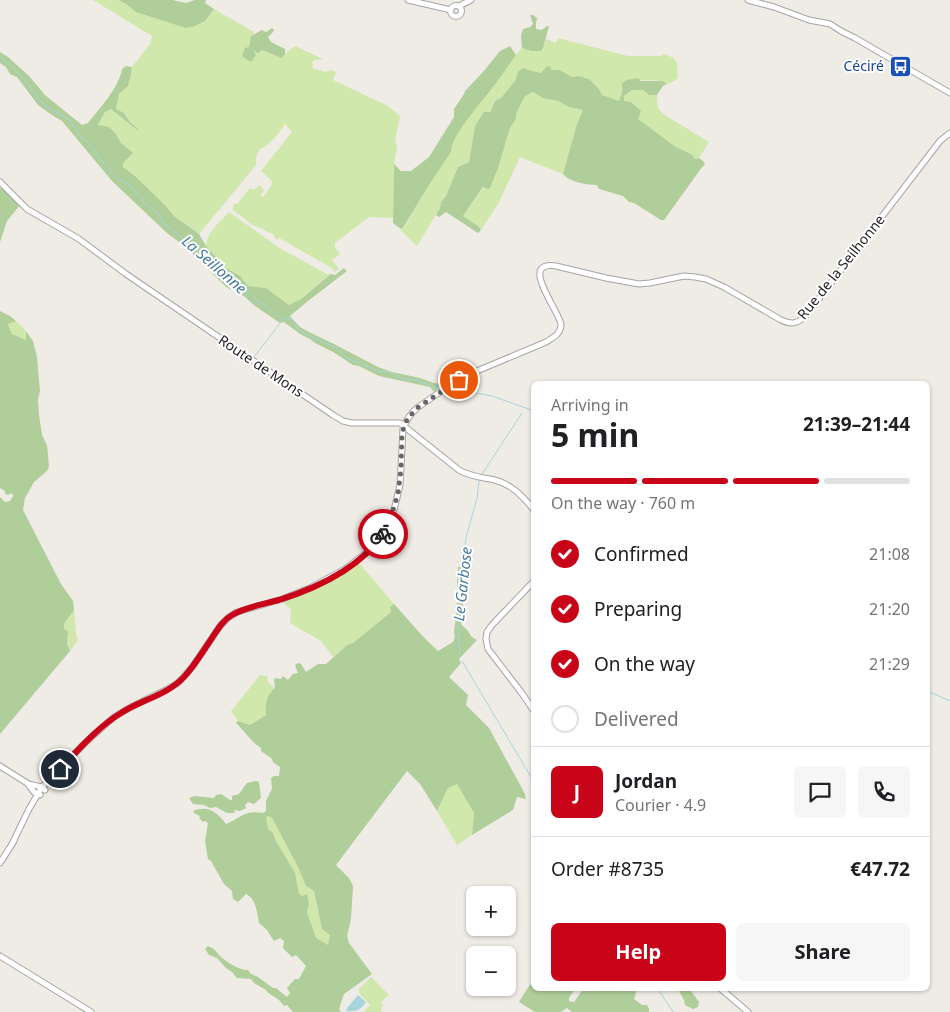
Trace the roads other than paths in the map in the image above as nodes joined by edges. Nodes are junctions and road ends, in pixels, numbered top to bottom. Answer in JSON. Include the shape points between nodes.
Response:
{"nodes":[{"id":1,"x":408,"y":0,"type":"edge"},
{"id":2,"x":471,"y":0,"type":"edge"},
{"id":3,"x":748,"y":0,"type":"edge"},
{"id":4,"x":461,"y":6,"type":"junction"},
{"id":5,"x":451,"y":10,"type":"junction"},
{"id":6,"x":950,"y":93,"type":"edge"},
{"id":7,"x":950,"y":133,"type":"edge"},
{"id":8,"x":0,"y":182,"type":"edge"},
{"id":9,"x":404,"y":426,"type":"junction"},
{"id":10,"x":531,"y":506,"type":"edge"},
{"id":11,"x":531,"y":584,"type":"edge"},
{"id":12,"x":531,"y":707,"type":"edge"},
{"id":13,"x":0,"y":766,"type":"edge"},
{"id":14,"x":27,"y":783,"type":"junction"},
{"id":15,"x":43,"y":788,"type":"junction"},
{"id":16,"x":39,"y":794,"type":"junction"},
{"id":17,"x":0,"y":863,"type":"edge"},
{"id":18,"x":0,"y":956,"type":"edge"},
{"id":19,"x":724,"y":991,"type":"edge"},
{"id":20,"x":91,"y":1012,"type":"edge"},
{"id":21,"x":748,"y":1012,"type":"edge"}],
"edges":[{"from":1,"to":5,"type":"street"},
{"from":2,"to":4,"type":"street"},
{"from":3,"to":6,"type":"street","via":[[830,24]]},
{"from":4,"to":5,"type":"street","via":[[453,6]]},
{"from":4,"to":5,"type":"street","via":[[457,16]]},
{"from":7,"to":9,"type":"street","name":"Rue de la Seilhonne","via":[[940,141],[807,314],[797,322],[781,320],[706,279],[689,276],[638,284],[548,266],[542,269],[540,278],[560,322],[556,335],[453,383],[412,413]]},
{"from":8,"to":9,"type":"street","name":"Route de Mons","via":[[28,209],[79,239],[339,419],[352,423],[400,423]]},
{"from":9,"to":10,"type":"street","via":[[461,471],[507,484]]},
{"from":9,"to":15,"type":"street","via":[[400,485],[394,510],[382,534],[366,553],[310,588],[237,612],[228,618],[178,683],[114,717]]},
{"from":11,"to":12,"type":"street","via":[[489,629],[486,639],[488,649]]},
{"from":13,"to":14,"type":"street"},
{"from":14,"to":15,"type":"street"},
{"from":14,"to":16,"type":"street"},
{"from":15,"to":16,"type":"street"},
{"from":16,"to":17,"type":"street"},
{"from":18,"to":20,"type":"street"},
{"from":19,"to":21,"type":"street"}]}
